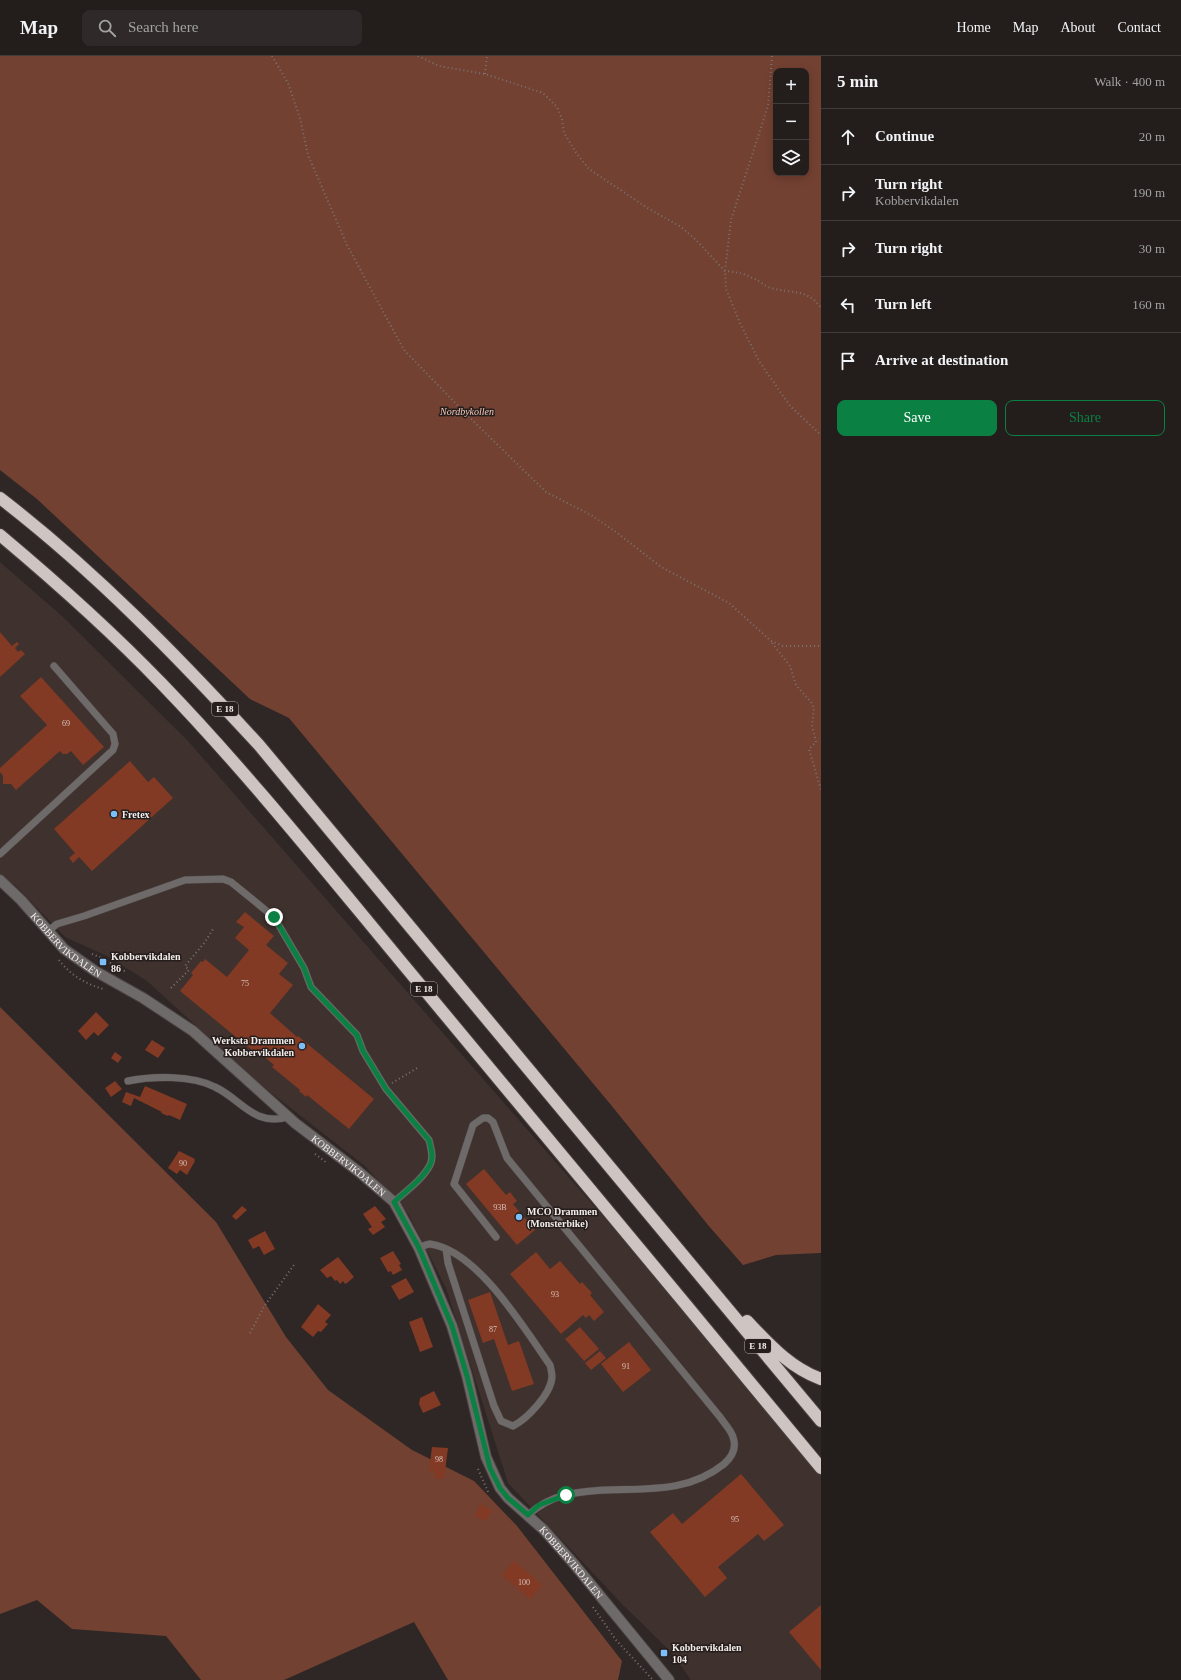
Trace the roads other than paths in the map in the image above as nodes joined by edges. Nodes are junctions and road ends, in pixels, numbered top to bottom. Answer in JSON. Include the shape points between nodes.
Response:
{"nodes":[{"id":1,"x":0,"y":498,"type":"edge"},
{"id":2,"x":0,"y":535,"type":"edge"},
{"id":3,"x":54,"y":666,"type":"dead end"},
{"id":4,"x":0,"y":854,"type":"edge"},
{"id":5,"x":0,"y":880,"type":"edge"},
{"id":6,"x":48,"y":931,"type":"junction"},
{"id":7,"x":128,"y":1081,"type":"dead end"},
{"id":8,"x":288,"y":1117,"type":"junction"},
{"id":9,"x":394,"y":1202,"type":"junction"},
{"id":10,"x":496,"y":1238,"type":"dead end"},
{"id":11,"x":419,"y":1248,"type":"junction"},
{"id":12,"x":446,"y":1249,"type":"junction"},
{"id":13,"x":696,"y":1270,"type":"junction"},
{"id":14,"x":815,"y":1374,"type":"edge"},
{"id":15,"x":821,"y":1379,"type":"edge"},
{"id":16,"x":821,"y":1421,"type":"edge"},
{"id":17,"x":821,"y":1468,"type":"edge"},
{"id":18,"x":528,"y":1515,"type":"junction"},
{"id":19,"x":669,"y":1680,"type":"edge"}],
"edges":[{"from":1,"to":13,"type":"highway","number":"E 18","via":[[65,551],[118,601],[184,664],[259,745]]},
{"from":2,"to":17,"type":"highway","number":"E 18","via":[[97,620],[161,683],[235,763]]},
{"from":3,"to":4,"type":"lane","via":[[113,734],[115,744],[113,750]]},
{"from":5,"to":6,"type":"street","name":"KOBBERVIKDALEN"},
{"from":6,"to":8,"type":"street","name":"KOBBERVIKDALEN","via":[[64,949],[82,962],[193,1031]]},
{"from":6,"to":9,"type":"lane","via":[[57,924],[185,880],[223,879],[231,882],[274,917],[304,968],[311,987],[357,1035],[363,1051],[386,1089],[429,1140],[432,1150],[431,1164]]},
{"from":7,"to":8,"type":"lane","via":[[159,1077],[196,1081],[214,1086],[257,1115],[268,1119]]},
{"from":8,"to":9,"type":"street","name":"KOBBERVIKDALEN"},
{"from":9,"to":11,"type":"street","name":"KOBBERVIKDALEN"},
{"from":10,"to":18,"type":"lane","via":[[454,1184],[473,1125],[482,1118],[488,1118],[493,1122],[507,1158],[720,1417],[730,1431],[734,1444],[733,1453],[728,1460],[701,1479],[658,1489],[609,1490],[566,1495],[539,1505]]},
{"from":11,"to":12,"type":"lane","via":[[429,1244]]},
{"from":11,"to":18,"type":"street","name":"KOBBERVIKDALEN","via":[[454,1333],[490,1468],[508,1498]]},
{"from":12,"to":12,"type":"lane","via":[[459,1255],[498,1292],[550,1364],[552,1378],[547,1392],[522,1421],[513,1426],[501,1421],[494,1406],[448,1263]]},
{"from":13,"to":14,"type":"highway","via":[[784,1358]]},
{"from":13,"to":16,"type":"highway","number":"E 18"},
{"from":14,"to":15,"type":"highway"},
{"from":18,"to":19,"type":"street","name":"KOBBERVIKDALEN","via":[[574,1564]]}]}
